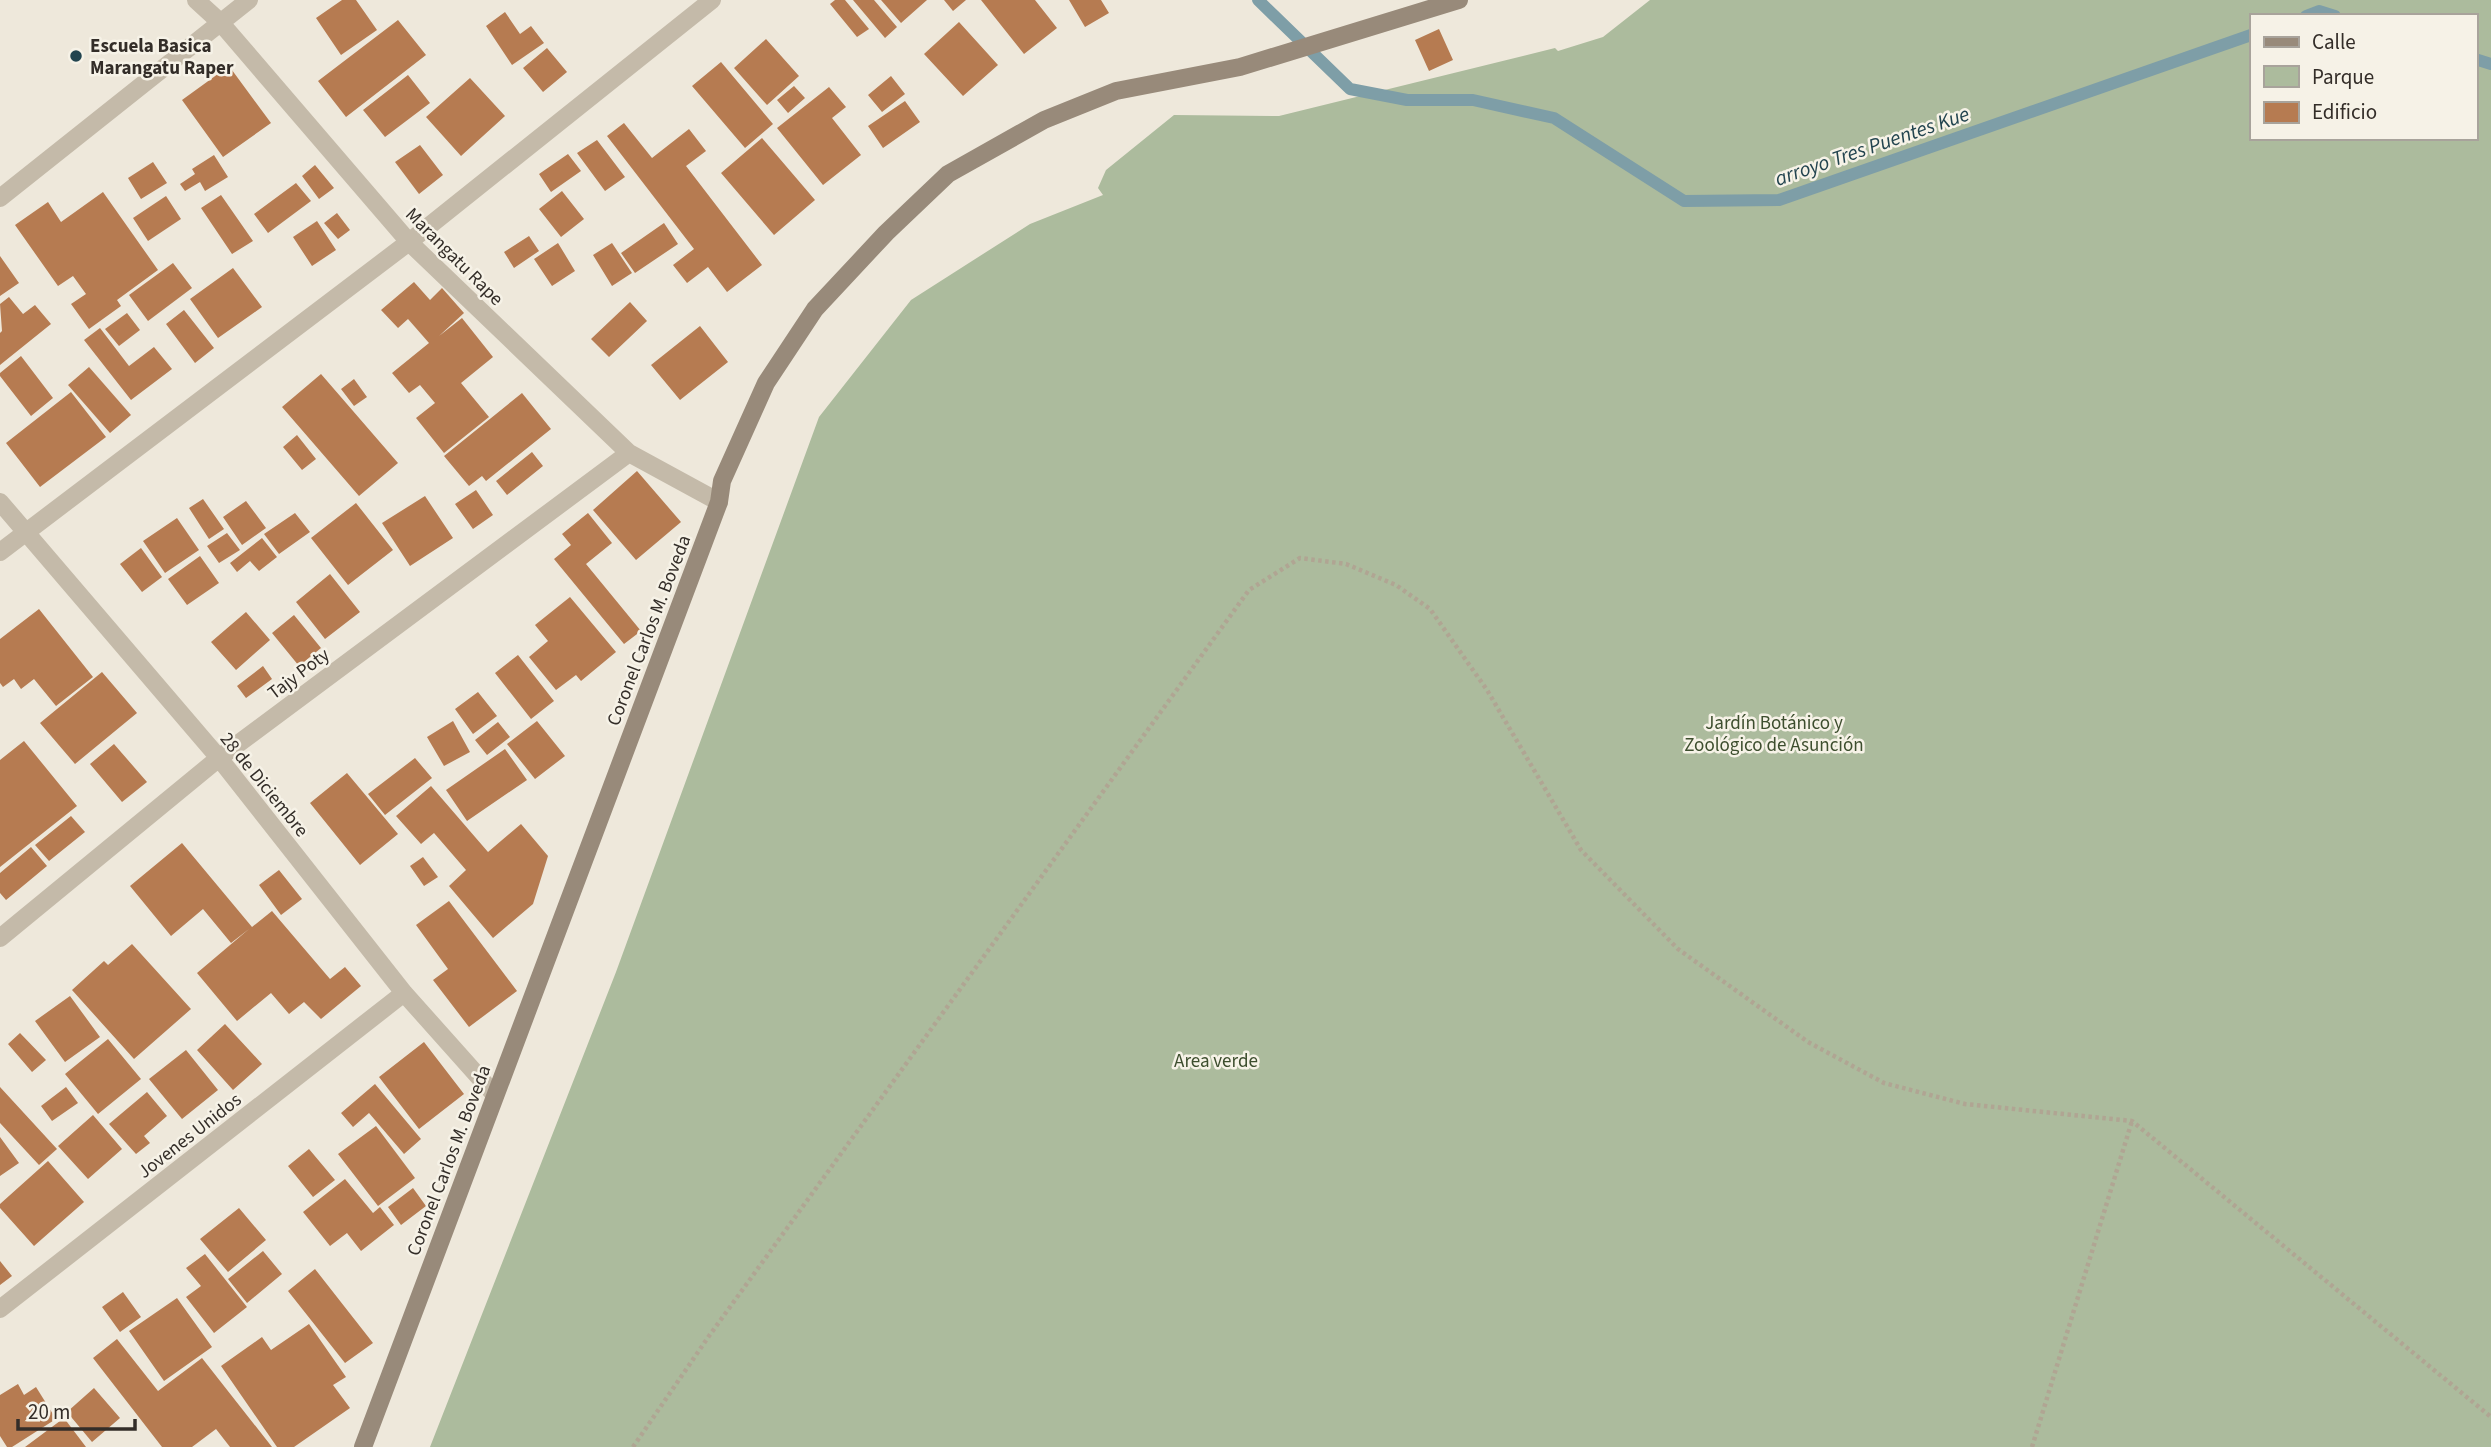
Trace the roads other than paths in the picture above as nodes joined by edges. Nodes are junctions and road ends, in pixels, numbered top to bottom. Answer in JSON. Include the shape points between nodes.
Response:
{"nodes":[{"id":1,"x":196,"y":0,"type":"edge"},
{"id":2,"x":249,"y":0,"type":"edge"},
{"id":3,"x":712,"y":0,"type":"edge"},
{"id":4,"x":1459,"y":0,"type":"edge"},
{"id":5,"x":1435,"y":4,"type":"edge"},
{"id":6,"x":220,"y":22,"type":"junction"},
{"id":7,"x":0,"y":198,"type":"edge"},
{"id":8,"x":409,"y":242,"type":"junction"},
{"id":9,"x":629,"y":453,"type":"junction"},
{"id":10,"x":0,"y":502,"type":"edge"},
{"id":11,"x":719,"y":502,"type":"junction"},
{"id":12,"x":26,"y":531,"type":"junction"},
{"id":13,"x":0,"y":552,"type":"edge"},
{"id":14,"x":219,"y":758,"type":"junction"},
{"id":15,"x":0,"y":938,"type":"edge"},
{"id":16,"x":404,"y":993,"type":"junction"},
{"id":17,"x":495,"y":1095,"type":"junction"},
{"id":18,"x":0,"y":1310,"type":"edge"},
{"id":19,"x":363,"y":1447,"type":"edge"}],
"edges":[{"from":1,"to":6,"type":"street","name":"Marangatu Rape"},
{"from":2,"to":6,"type":"street"},
{"from":3,"to":8,"type":"street"},
{"from":4,"to":5,"type":"street"},
{"from":5,"to":11,"type":"street","name":"Coronel Carlos M. Boveda","via":[[1240,67],[1116,91],[1044,120],[948,174],[815,309],[766,383],[722,481]]},
{"from":6,"to":7,"type":"street"},
{"from":6,"to":8,"type":"street","name":"Marangatu Rape"},
{"from":8,"to":9,"type":"street","name":"Marangatu Rape"},
{"from":8,"to":12,"type":"street"},
{"from":9,"to":11,"type":"street","name":"Marangatu Rape"},
{"from":9,"to":14,"type":"street","name":"Tajy Poty"},
{"from":10,"to":12,"type":"street","name":"28 de Diciembre"},
{"from":11,"to":17,"type":"street","name":"Coronel Carlos M. Boveda"},
{"from":12,"to":13,"type":"street"},
{"from":12,"to":14,"type":"street","name":"28 de Diciembre"},
{"from":14,"to":15,"type":"street","name":"Tajy Poty"},
{"from":14,"to":16,"type":"street","name":"28 de Diciembre"},
{"from":16,"to":17,"type":"street","name":"28 de Diciembre"},
{"from":16,"to":18,"type":"street","name":"Jovenes Unidos"},
{"from":17,"to":19,"type":"street","name":"Coronel Carlos M. Boveda"}]}
